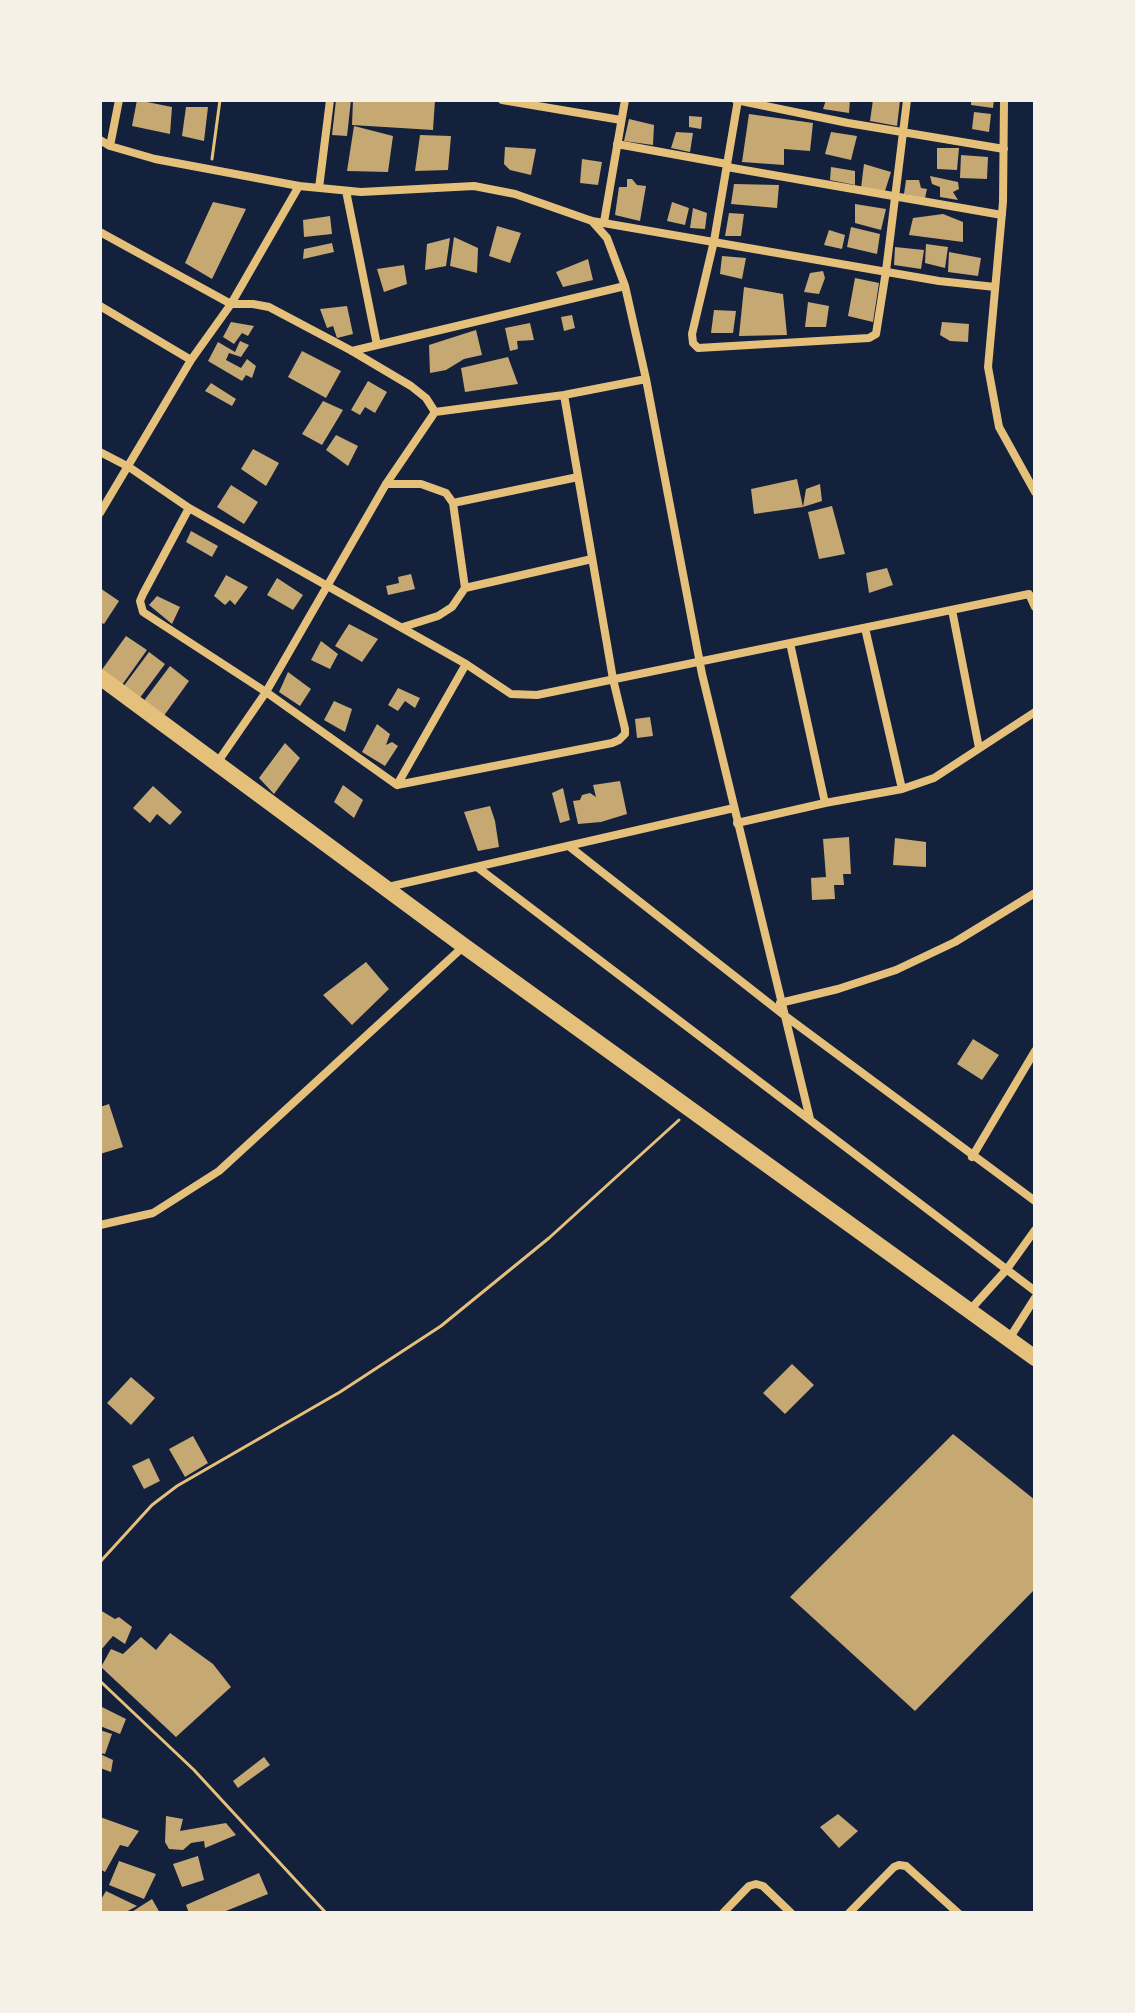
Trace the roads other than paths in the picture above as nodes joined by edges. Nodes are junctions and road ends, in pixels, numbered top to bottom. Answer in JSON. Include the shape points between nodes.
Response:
{"nodes":[{"id":1,"x":119,"y":100,"type":"edge"},
{"id":2,"x":330,"y":100,"type":"edge"},
{"id":3,"x":502,"y":100,"type":"edge"},
{"id":4,"x":625,"y":100,"type":"edge"},
{"id":5,"x":737,"y":100,"type":"edge"},
{"id":6,"x":907,"y":100,"type":"edge"},
{"id":7,"x":1004,"y":100,"type":"edge"},
{"id":8,"x":534,"y":103,"type":"edge"},
{"id":9,"x":621,"y":120,"type":"junction"},
{"id":10,"x":903,"y":132,"type":"junction"},
{"id":11,"x":100,"y":140,"type":"edge"},
{"id":12,"x":617,"y":144,"type":"junction"},
{"id":13,"x":110,"y":146,"type":"junction"},
{"id":14,"x":1004,"y":149,"type":"junction"},
{"id":15,"x":727,"y":166,"type":"junction"},
{"id":16,"x":299,"y":186,"type":"junction"},
{"id":17,"x":319,"y":188,"type":"junction"},
{"id":18,"x":346,"y":191,"type":"junction"},
{"id":19,"x":895,"y":198,"type":"junction"},
{"id":20,"x":1002,"y":215,"type":"junction"},
{"id":21,"x":592,"y":221,"type":"junction"},
{"id":22,"x":604,"y":222,"type":"junction"},
{"id":23,"x":100,"y":232,"type":"edge"},
{"id":24,"x":714,"y":241,"type":"junction"},
{"id":25,"x":886,"y":271,"type":"junction"},
{"id":26,"x":625,"y":286,"type":"junction"},
{"id":27,"x":995,"y":287,"type":"junction"},
{"id":28,"x":231,"y":304,"type":"junction"},
{"id":29,"x":100,"y":306,"type":"edge"},
{"id":30,"x":377,"y":345,"type":"junction"},
{"id":31,"x":352,"y":351,"type":"junction"},
{"id":32,"x":191,"y":360,"type":"junction"},
{"id":33,"x":646,"y":379,"type":"junction"},
{"id":34,"x":564,"y":395,"type":"junction"},
{"id":35,"x":435,"y":412,"type":"junction"},
{"id":36,"x":100,"y":452,"type":"edge"},
{"id":37,"x":129,"y":467,"type":"junction"},
{"id":38,"x":578,"y":477,"type":"junction"},
{"id":39,"x":386,"y":484,"type":"junction"},
{"id":40,"x":1035,"y":492,"type":"edge"},
{"id":41,"x":453,"y":503,"type":"junction"},
{"id":42,"x":189,"y":508,"type":"junction"},
{"id":43,"x":100,"y":513,"type":"edge"},
{"id":44,"x":592,"y":559,"type":"junction"},
{"id":45,"x":327,"y":585,"type":"junction"},
{"id":46,"x":465,"y":588,"type":"junction"},
{"id":47,"x":1032,"y":593,"type":"edge"},
{"id":48,"x":1035,"y":607,"type":"edge"},
{"id":49,"x":952,"y":610,"type":"junction"},
{"id":50,"x":403,"y":627,"type":"junction"},
{"id":51,"x":865,"y":628,"type":"junction"},
{"id":52,"x":790,"y":643,"type":"junction"},
{"id":53,"x":700,"y":661,"type":"junction"},
{"id":54,"x":466,"y":664,"type":"junction"},
{"id":55,"x":100,"y":677,"type":"edge"},
{"id":56,"x":613,"y":679,"type":"junction"},
{"id":57,"x":266,"y":692,"type":"junction"},
{"id":58,"x":1035,"y":712,"type":"edge"},
{"id":59,"x":979,"y":748,"type":"junction"},
{"id":60,"x":217,"y":763,"type":"junction"},
{"id":61,"x":397,"y":785,"type":"junction"},
{"id":62,"x":902,"y":789,"type":"junction"},
{"id":63,"x":825,"y":803,"type":"junction"},
{"id":64,"x":734,"y":808,"type":"junction"},
{"id":65,"x":737,"y":823,"type":"junction"},
{"id":66,"x":570,"y":847,"type":"junction"},
{"id":67,"x":477,"y":867,"type":"junction"},
{"id":68,"x":387,"y":887,"type":"junction"},
{"id":69,"x":1035,"y":893,"type":"edge"},
{"id":70,"x":464,"y":946,"type":"junction"},
{"id":71,"x":780,"y":1003,"type":"junction"},
{"id":72,"x":784,"y":1015,"type":"junction"},
{"id":73,"x":1035,"y":1051,"type":"edge"},
{"id":74,"x":810,"y":1119,"type":"junction"},
{"id":75,"x":972,"y":1157,"type":"junction"},
{"id":76,"x":1035,"y":1201,"type":"edge"},
{"id":77,"x":100,"y":1225,"type":"edge"},
{"id":78,"x":1035,"y":1230,"type":"edge"},
{"id":79,"x":1007,"y":1269,"type":"junction"},
{"id":80,"x":1035,"y":1291,"type":"edge"},
{"id":81,"x":1035,"y":1298,"type":"edge"},
{"id":82,"x":970,"y":1310,"type":"junction"},
{"id":83,"x":1009,"y":1339,"type":"junction"},
{"id":84,"x":1035,"y":1358,"type":"edge"},
{"id":85,"x":723,"y":1913,"type":"edge"},
{"id":86,"x":791,"y":1913,"type":"edge"},
{"id":87,"x":850,"y":1913,"type":"edge"},
{"id":88,"x":958,"y":1913,"type":"edge"}],
"edges":[{"from":1,"to":13,"type":"street"},
{"from":2,"to":17,"type":"street"},
{"from":3,"to":8,"type":"street"},
{"from":4,"to":9,"type":"street"},
{"from":5,"to":10,"type":"street"},
{"from":5,"to":15,"type":"street"},
{"from":6,"to":10,"type":"street"},
{"from":7,"to":14,"type":"street"},
{"from":8,"to":9,"type":"street"},
{"from":9,"to":12,"type":"street"},
{"from":10,"to":14,"type":"street"},
{"from":10,"to":19,"type":"street"},
{"from":11,"to":13,"type":"street"},
{"from":12,"to":15,"type":"street"},
{"from":12,"to":22,"type":"street"},
{"from":13,"to":16,"type":"street"},
{"from":14,"to":20,"type":"street"},
{"from":15,"to":19,"type":"street"},
{"from":15,"to":24,"type":"street"},
{"from":16,"to":17,"type":"street"},
{"from":16,"to":28,"type":"street"},
{"from":17,"to":18,"type":"street"},
{"from":18,"to":21,"type":"street","via":[[474,186]]},
{"from":18,"to":30,"type":"street"},
{"from":19,"to":20,"type":"street"},
{"from":19,"to":25,"type":"street"},
{"from":20,"to":27,"type":"street"},
{"from":21,"to":22,"type":"street"},
{"from":21,"to":26,"type":"street","via":[[607,238]]},
{"from":22,"to":24,"type":"street"},
{"from":23,"to":28,"type":"street"},
{"from":24,"to":25,"type":"street"},
{"from":24,"to":25,"type":"street","via":[[692,334],[698,348],[869,338],[877,329]]},
{"from":25,"to":27,"type":"street"},
{"from":26,"to":30,"type":"street"},
{"from":26,"to":33,"type":"street"},
{"from":27,"to":40,"type":"street","via":[[988,367],[999,427]]},
{"from":28,"to":31,"type":"street","via":[[269,307]]},
{"from":28,"to":32,"type":"street"},
{"from":29,"to":32,"type":"street"},
{"from":30,"to":31,"type":"street"},
{"from":31,"to":35,"type":"street","via":[[411,386]]},
{"from":32,"to":37,"type":"street"},
{"from":33,"to":34,"type":"street"},
{"from":33,"to":53,"type":"street"},
{"from":34,"to":35,"type":"street"},
{"from":34,"to":38,"type":"street"},
{"from":35,"to":39,"type":"street"},
{"from":36,"to":37,"type":"street"},
{"from":37,"to":42,"type":"street"},
{"from":37,"to":43,"type":"street"},
{"from":38,"to":41,"type":"street"},
{"from":38,"to":44,"type":"street"},
{"from":39,"to":41,"type":"street","via":[[421,484],[446,493]]},
{"from":39,"to":45,"type":"street"},
{"from":41,"to":46,"type":"street"},
{"from":42,"to":45,"type":"street"},
{"from":42,"to":57,"type":"street","via":[[143,594],[143,612]]},
{"from":44,"to":46,"type":"street"},
{"from":44,"to":56,"type":"street"},
{"from":45,"to":50,"type":"street"},
{"from":45,"to":57,"type":"street"},
{"from":46,"to":50,"type":"street","via":[[452,607]]},
{"from":47,"to":48,"type":"street"},
{"from":47,"to":49,"type":"street"},
{"from":49,"to":51,"type":"street"},
{"from":49,"to":59,"type":"street"},
{"from":50,"to":54,"type":"street"},
{"from":51,"to":52,"type":"street"},
{"from":51,"to":62,"type":"street"},
{"from":52,"to":53,"type":"street"},
{"from":52,"to":63,"type":"street"},
{"from":53,"to":56,"type":"street"},
{"from":53,"to":64,"type":"street"},
{"from":54,"to":56,"type":"street","via":[[511,694],[527,696]]},
{"from":54,"to":61,"type":"street"},
{"from":55,"to":60,"type":"main road"},
{"from":56,"to":61,"type":"street","via":[[625,729],[619,740]]},
{"from":57,"to":60,"type":"street"},
{"from":57,"to":61,"type":"street"},
{"from":58,"to":59,"type":"street"},
{"from":59,"to":62,"type":"street","via":[[934,778]]},
{"from":60,"to":68,"type":"main road"},
{"from":62,"to":63,"type":"street"},
{"from":63,"to":65,"type":"street"},
{"from":64,"to":65,"type":"street"},
{"from":64,"to":66,"type":"street"},
{"from":65,"to":71,"type":"street"},
{"from":66,"to":67,"type":"street"},
{"from":66,"to":72,"type":"street"},
{"from":67,"to":68,"type":"street"},
{"from":67,"to":74,"type":"street"},
{"from":68,"to":70,"type":"main road"},
{"from":69,"to":71,"type":"street","via":[[955,942],[896,970]]},
{"from":70,"to":77,"type":"street","via":[[219,1171],[153,1213]]},
{"from":70,"to":82,"type":"main road"},
{"from":71,"to":72,"type":"street"},
{"from":72,"to":74,"type":"street"},
{"from":72,"to":75,"type":"street"},
{"from":73,"to":75,"type":"street"},
{"from":74,"to":79,"type":"street"},
{"from":75,"to":76,"type":"street"},
{"from":78,"to":79,"type":"street"},
{"from":79,"to":80,"type":"street"},
{"from":79,"to":82,"type":"street"},
{"from":81,"to":83,"type":"street"},
{"from":82,"to":83,"type":"main road"},
{"from":83,"to":84,"type":"main road"},
{"from":85,"to":86,"type":"street","via":[[756,1884]]},
{"from":87,"to":88,"type":"street","via":[[899,1865]]}]}
